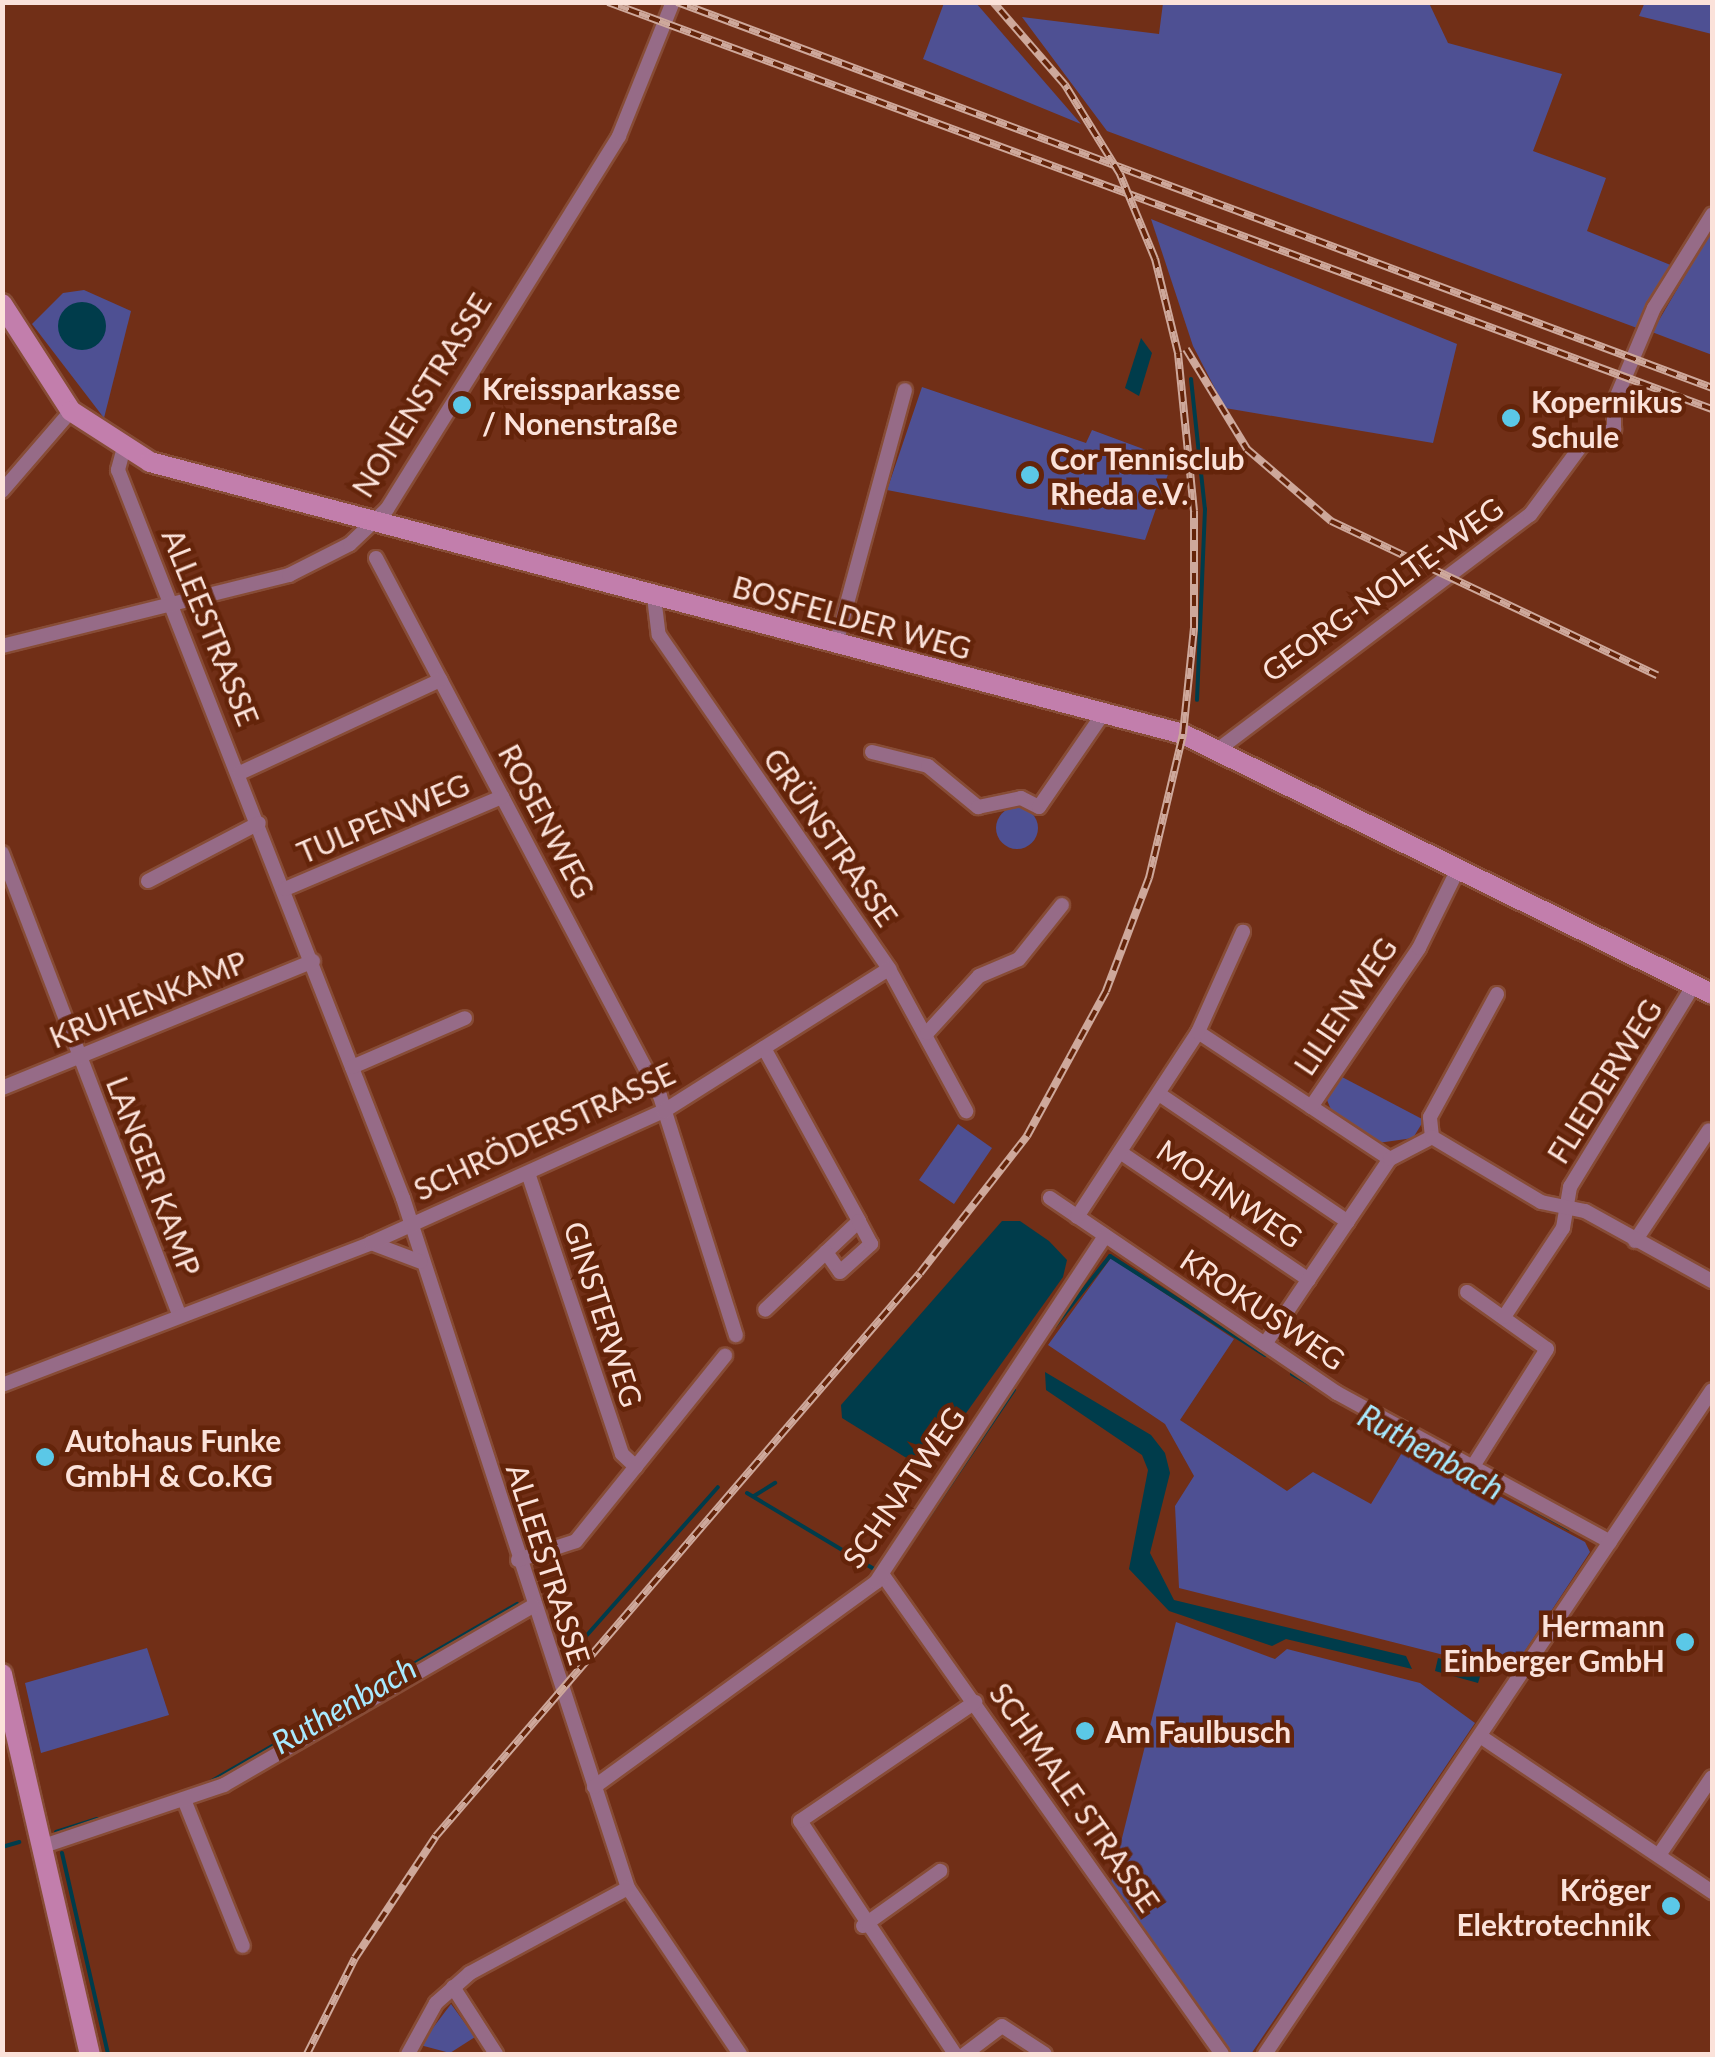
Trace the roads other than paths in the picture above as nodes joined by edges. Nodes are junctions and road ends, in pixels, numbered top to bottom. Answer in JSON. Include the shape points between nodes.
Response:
{"nodes":[{"id":1,"x":673,"y":2,"type":"edge"},
{"id":2,"x":1712,"y":215,"type":"edge"},
{"id":3,"x":2,"y":304,"type":"edge"},
{"id":4,"x":905,"y":390,"type":"dead end"},
{"id":5,"x":71,"y":410,"type":"junction"},
{"id":6,"x":124,"y":450,"type":"junction"},
{"id":7,"x":2,"y":491,"type":"edge"},
{"id":8,"x":372,"y":522,"type":"junction"},
{"id":9,"x":376,"y":558,"type":"dead end"},
{"id":10,"x":654,"y":597,"type":"junction"},
{"id":11,"x":172,"y":604,"type":"junction"},
{"id":12,"x":836,"y":644,"type":"junction"},
{"id":13,"x":2,"y":646,"type":"edge"},
{"id":14,"x":440,"y":680,"type":"junction"},
{"id":15,"x":1104,"y":714,"type":"junction"},
{"id":16,"x":1219,"y":749,"type":"junction"},
{"id":17,"x":872,"y":752,"type":"dead end"},
{"id":18,"x":240,"y":773,"type":"junction"},
{"id":19,"x":502,"y":797,"type":"junction"},
{"id":20,"x":260,"y":823,"type":"junction"},
{"id":21,"x":2,"y":853,"type":"edge"},
{"id":22,"x":1458,"y":869,"type":"junction"},
{"id":23,"x":148,"y":881,"type":"dead end"},
{"id":24,"x":285,"y":889,"type":"junction"},
{"id":25,"x":1062,"y":905,"type":"dead end"},
{"id":26,"x":1244,"y":932,"type":"dead end"},
{"id":27,"x":314,"y":961,"type":"junction"},
{"id":28,"x":889,"y":969,"type":"junction"},
{"id":29,"x":1704,"y":990,"type":"edge"},
{"id":30,"x":1497,"y":994,"type":"dead end"},
{"id":31,"x":465,"y":1018,"type":"dead end"},
{"id":32,"x":1198,"y":1032,"type":"junction"},
{"id":33,"x":927,"y":1034,"type":"junction"},
{"id":34,"x":764,"y":1048,"type":"junction"},
{"id":35,"x":78,"y":1057,"type":"junction"},
{"id":36,"x":352,"y":1068,"type":"junction"},
{"id":37,"x":2,"y":1088,"type":"edge"},
{"id":38,"x":1159,"y":1094,"type":"junction"},
{"id":39,"x":1310,"y":1107,"type":"junction"},
{"id":40,"x":664,"y":1111,"type":"junction"},
{"id":41,"x":966,"y":1111,"type":"dead end"},
{"id":42,"x":1708,"y":1130,"type":"dead end"},
{"id":43,"x":1432,"y":1136,"type":"junction"},
{"id":44,"x":1120,"y":1152,"type":"junction"},
{"id":45,"x":1390,"y":1159,"type":"junction"},
{"id":46,"x":528,"y":1174,"type":"junction"},
{"id":47,"x":1050,"y":1198,"type":"dead end"},
{"id":48,"x":1566,"y":1208,"type":"junction"},
{"id":49,"x":1077,"y":1217,"type":"junction"},
{"id":50,"x":859,"y":1222,"type":"junction"},
{"id":51,"x":1348,"y":1222,"type":"junction"},
{"id":52,"x":410,"y":1223,"type":"junction"},
{"id":53,"x":1106,"y":1236,"type":"junction"},
{"id":54,"x":1635,"y":1241,"type":"junction"},
{"id":55,"x":372,"y":1242,"type":"junction"},
{"id":56,"x":826,"y":1252,"type":"junction"},
{"id":57,"x":421,"y":1262,"type":"junction"},
{"id":58,"x":1309,"y":1280,"type":"junction"},
{"id":59,"x":1712,"y":1281,"type":"edge"},
{"id":60,"x":1467,"y":1292,"type":"dead end"},
{"id":61,"x":764,"y":1310,"type":"dead end"},
{"id":62,"x":179,"y":1314,"type":"junction"},
{"id":63,"x":1504,"y":1317,"type":"junction"},
{"id":64,"x":736,"y":1336,"type":"dead end"},
{"id":65,"x":1266,"y":1344,"type":"junction"},
{"id":66,"x":725,"y":1356,"type":"dead end"},
{"id":67,"x":2,"y":1384,"type":"edge"},
{"id":68,"x":1712,"y":1390,"type":"edge"},
{"id":69,"x":1473,"y":1466,"type":"junction"},
{"id":70,"x":636,"y":1467,"type":"junction"},
{"id":71,"x":1610,"y":1542,"type":"junction"},
{"id":72,"x":518,"y":1560,"type":"junction"},
{"id":73,"x":882,"y":1574,"type":"junction"},
{"id":74,"x":533,"y":1606,"type":"junction"},
{"id":75,"x":2,"y":1674,"type":"edge"},
{"id":76,"x":975,"y":1702,"type":"junction"},
{"id":77,"x":1480,"y":1736,"type":"junction"},
{"id":78,"x":1712,"y":1777,"type":"edge"},
{"id":79,"x":594,"y":1787,"type":"junction"},
{"id":80,"x":185,"y":1802,"type":"junction"},
{"id":81,"x":42,"y":1847,"type":"junction"},
{"id":82,"x":1659,"y":1855,"type":"junction"},
{"id":83,"x":940,"y":1871,"type":"dead end"},
{"id":84,"x":628,"y":1888,"type":"junction"},
{"id":85,"x":1712,"y":1892,"type":"edge"},
{"id":86,"x":863,"y":1926,"type":"junction"},
{"id":87,"x":243,"y":1946,"type":"dead end"},
{"id":88,"x":453,"y":1987,"type":"junction"},
{"id":89,"x":90,"y":2054,"type":"edge"},
{"id":90,"x":408,"y":2054,"type":"edge"},
{"id":91,"x":496,"y":2054,"type":"edge"},
{"id":92,"x":740,"y":2054,"type":"edge"},
{"id":93,"x":955,"y":2054,"type":"edge"},
{"id":94,"x":966,"y":2054,"type":"edge"},
{"id":95,"x":1045,"y":2054,"type":"edge"},
{"id":96,"x":1222,"y":2054,"type":"edge"},
{"id":97,"x":1265,"y":2054,"type":"edge"}],
"edges":[{"from":1,"to":8,"type":"street","name":"NONENSTRASSE","via":[[620,136]]},
{"from":2,"to":16,"type":"street","name":"GEORG-NOLTE-WEG","via":[[1654,308],[1614,403],[1614,428],[1584,442],[1530,515]]},
{"from":3,"to":5,"type":"street","name":"BOSFELDER WEG"},
{"from":4,"to":12,"type":"street"},
{"from":5,"to":6,"type":"street","name":"BOSFELDER WEG"},
{"from":5,"to":7,"type":"street"},
{"from":6,"to":8,"type":"street","name":"BOSFELDER WEG"},
{"from":6,"to":11,"type":"street","name":"ALLEESTRASSE","via":[[118,470]]},
{"from":8,"to":10,"type":"street","name":"BOSFELDER WEG"},
{"from":8,"to":11,"type":"street","name":"NONENSTRASSE","via":[[289,576]]},
{"from":9,"to":14,"type":"street","name":"ROSENWEG"},
{"from":10,"to":12,"type":"street","name":"BOSFELDER WEG"},
{"from":10,"to":28,"type":"street","name":"GRÜNSTRASSE","via":[[659,634]]},
{"from":11,"to":13,"type":"street","name":"NONENSTRASSE"},
{"from":11,"to":18,"type":"street","name":"ALLEESTRASSE"},
{"from":12,"to":15,"type":"street","name":"BOSFELDER WEG"},
{"from":14,"to":18,"type":"street"},
{"from":14,"to":19,"type":"street","name":"ROSENWEG"},
{"from":15,"to":16,"type":"street","name":"BOSFELDER WEG"},
{"from":15,"to":17,"type":"street","via":[[1039,807],[1020,798],[978,807],[928,766]]},
{"from":16,"to":22,"type":"street","name":"BOSFELDER WEG"},
{"from":18,"to":20,"type":"street","name":"ALLEESTRASSE"},
{"from":19,"to":24,"type":"street","name":"TULPENWEG"},
{"from":19,"to":40,"type":"street","name":"ROSENWEG"},
{"from":20,"to":23,"type":"street"},
{"from":20,"to":24,"type":"street","name":"ALLEESTRASSE"},
{"from":21,"to":35,"type":"street","name":"LANGER KAMP"},
{"from":22,"to":29,"type":"street","name":"BOSFELDER WEG"},
{"from":22,"to":39,"type":"street","name":"LILIENWEG","via":[[1418,948]]},
{"from":24,"to":27,"type":"street","name":"ALLEESTRASSE"},
{"from":25,"to":33,"type":"street","via":[[1019,959],[979,976]]},
{"from":26,"to":32,"type":"street"},
{"from":27,"to":35,"type":"street","name":"KRUHENKAMP"},
{"from":27,"to":36,"type":"street","name":"ALLEESTRASSE"},
{"from":28,"to":33,"type":"street","name":"GRÜNSTRASSE"},
{"from":28,"to":34,"type":"street","name":"SCHRÖDERSTRASSE"},
{"from":29,"to":48,"type":"street","name":"FLIEDERWEG"},
{"from":30,"to":43,"type":"street","via":[[1430,1117]]},
{"from":31,"to":36,"type":"street"},
{"from":32,"to":38,"type":"street"},
{"from":32,"to":39,"type":"street","name":"LILIENWEG"},
{"from":33,"to":41,"type":"street","name":"GRÜNSTRASSE"},
{"from":34,"to":40,"type":"street","name":"SCHRÖDERSTRASSE"},
{"from":34,"to":50,"type":"street"},
{"from":35,"to":37,"type":"street","name":"KRUHENKAMP"},
{"from":35,"to":62,"type":"street","name":"LANGER KAMP"},
{"from":36,"to":52,"type":"street","name":"ALLEESTRASSE"},
{"from":38,"to":44,"type":"street"},
{"from":38,"to":51,"type":"street"},
{"from":39,"to":45,"type":"street"},
{"from":40,"to":46,"type":"street","name":"SCHRÖDERSTRASSE"},
{"from":40,"to":64,"type":"street","name":"ROSENWEG"},
{"from":42,"to":54,"type":"street"},
{"from":43,"to":45,"type":"street"},
{"from":43,"to":48,"type":"street"},
{"from":44,"to":49,"type":"street"},
{"from":44,"to":58,"type":"street","name":"MOHNWEG"},
{"from":45,"to":51,"type":"street"},
{"from":46,"to":52,"type":"street","name":"SCHRÖDERSTRASSE"},
{"from":46,"to":70,"type":"street","name":"GINSTERWEG","via":[[622,1454]]},
{"from":47,"to":49,"type":"street","name":"KROKUSWEG"},
{"from":48,"to":54,"type":"street"},
{"from":48,"to":63,"type":"street","name":"FLIEDERWEG","via":[[1563,1228]]},
{"from":49,"to":53,"type":"street","name":"KROKUSWEG"},
{"from":50,"to":56,"type":"street"},
{"from":50,"to":56,"type":"street","via":[[871,1244],[840,1272]]},
{"from":51,"to":58,"type":"street"},
{"from":52,"to":55,"type":"street","name":"SCHRÖDERSTRASSE"},
{"from":52,"to":57,"type":"street","name":"ALLEESTRASSE"},
{"from":53,"to":65,"type":"street","name":"KROKUSWEG"},
{"from":53,"to":73,"type":"street","name":"SCHNATWEG"},
{"from":54,"to":59,"type":"street"},
{"from":55,"to":57,"type":"street"},
{"from":55,"to":62,"type":"street","name":"SCHRÖDERSTRASSE"},
{"from":56,"to":61,"type":"street"},
{"from":57,"to":72,"type":"street","name":"ALLEESTRASSE"},
{"from":58,"to":65,"type":"street"},
{"from":60,"to":63,"type":"street"},
{"from":62,"to":67,"type":"street","name":"SCHRÖDERSTRASSE"},
{"from":63,"to":69,"type":"street","via":[[1547,1349]]},
{"from":65,"to":69,"type":"street","name":"KROKUSWEG"},
{"from":66,"to":70,"type":"street"},
{"from":68,"to":71,"type":"street"},
{"from":69,"to":71,"type":"street","name":"KROKUSWEG"},
{"from":70,"to":72,"type":"street","via":[[576,1541]]},
{"from":71,"to":77,"type":"street"},
{"from":72,"to":74,"type":"street","name":"ALLEESTRASSE"},
{"from":73,"to":76,"type":"street","name":"SCHMALE STRASSE"},
{"from":73,"to":79,"type":"street","name":"SCHNATWEG"},
{"from":74,"to":79,"type":"street","name":"ALLEESTRASSE"},
{"from":74,"to":80,"type":"street"},
{"from":75,"to":81,"type":"street"},
{"from":76,"to":86,"type":"street","via":[[800,1821]]},
{"from":76,"to":96,"type":"street","name":"SCHMALE STRASSE"},
{"from":77,"to":82,"type":"street"},
{"from":77,"to":97,"type":"street"},
{"from":78,"to":82,"type":"street"},
{"from":79,"to":84,"type":"street","name":"ALLEESTRASSE"},
{"from":80,"to":81,"type":"street"},
{"from":80,"to":87,"type":"street"},
{"from":81,"to":89,"type":"street"},
{"from":82,"to":85,"type":"street"},
{"from":83,"to":86,"type":"street"},
{"from":84,"to":88,"type":"street"},
{"from":84,"to":92,"type":"street","name":"ALLEESTRASSE"},
{"from":86,"to":93,"type":"street"},
{"from":88,"to":90,"type":"street"},
{"from":88,"to":91,"type":"street"},
{"from":94,"to":95,"type":"street","via":[[1002,2026]]}]}
